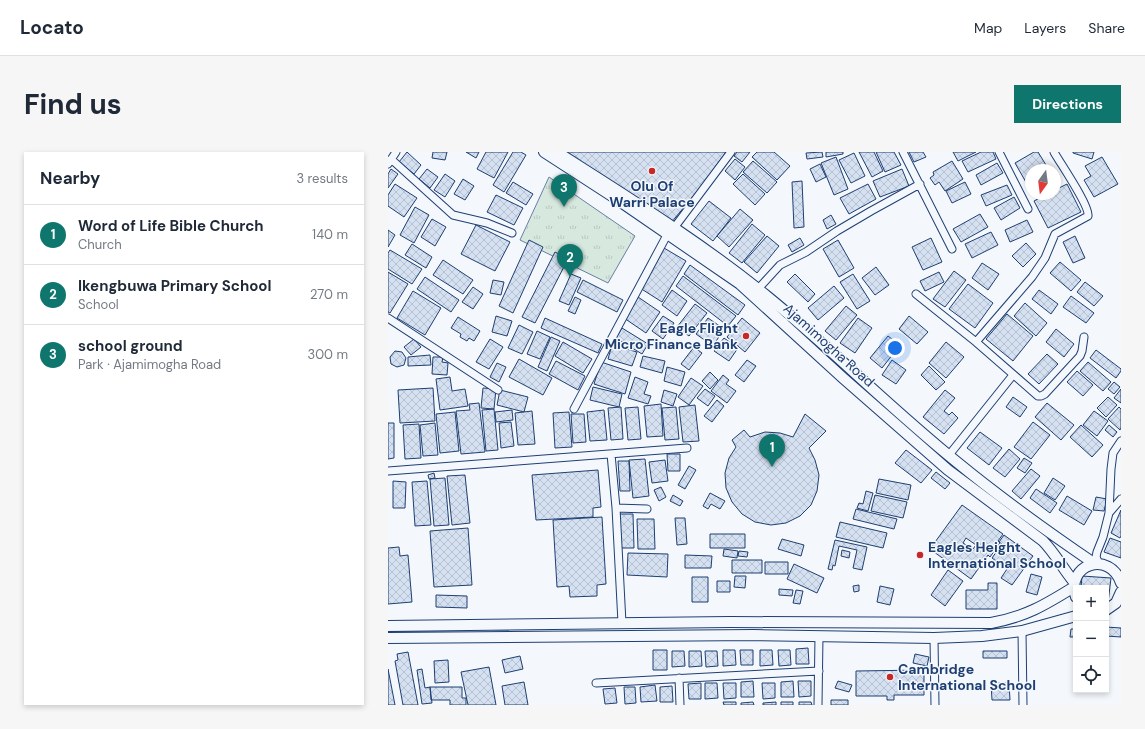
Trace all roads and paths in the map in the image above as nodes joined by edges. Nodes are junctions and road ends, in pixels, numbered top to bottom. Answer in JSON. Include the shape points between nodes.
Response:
{"nodes":[{"id":1,"x":396,"y":152,"type":"edge"},
{"id":2,"x":544,"y":152,"type":"edge"},
{"id":3,"x":557,"y":152,"type":"edge"},
{"id":4,"x":731,"y":152,"type":"edge"},
{"id":5,"x":904,"y":152,"type":"edge"},
{"id":6,"x":999,"y":152,"type":"edge"},
{"id":7,"x":1054,"y":152,"type":"edge"},
{"id":8,"x":390,"y":161,"type":"edge"},
{"id":9,"x":920,"y":184,"type":"junction"},
{"id":10,"x":1028,"y":209,"type":"dead end"},
{"id":11,"x":671,"y":232,"type":"junction"},
{"id":12,"x":512,"y":233,"type":"dead end"},
{"id":13,"x":952,"y":249,"type":"dead end"},
{"id":14,"x":758,"y":289,"type":"junction"},
{"id":15,"x":916,"y":294,"type":"dead end"},
{"id":16,"x":388,"y":318,"type":"edge"},
{"id":17,"x":1084,"y":337,"type":"dead end"},
{"id":18,"x":976,"y":342,"type":"junction"},
{"id":19,"x":1013,"y":375,"type":"junction"},
{"id":20,"x":498,"y":390,"type":"dead end"},
{"id":21,"x":574,"y":409,"type":"dead end"},
{"id":22,"x":1121,"y":442,"type":"edge"},
{"id":23,"x":687,"y":448,"type":"dead end"},
{"id":24,"x":611,"y":454,"type":"junction"},
{"id":25,"x":949,"y":456,"type":"junction"},
{"id":26,"x":388,"y":471,"type":"edge"},
{"id":27,"x":1121,"y":499,"type":"edge"},
{"id":28,"x":616,"y":508,"type":"junction"},
{"id":29,"x":647,"y":509,"type":"dead end"},
{"id":30,"x":1109,"y":513,"type":"junction"},
{"id":31,"x":1097,"y":564,"type":"junction"},
{"id":32,"x":1120,"y":579,"type":"edge"},
{"id":33,"x":1076,"y":585,"type":"edge"},
{"id":34,"x":1073,"y":586,"type":"edge"},
{"id":35,"x":1073,"y":590,"type":"edge"},
{"id":36,"x":1121,"y":592,"type":"edge"},
{"id":37,"x":1109,"y":608,"type":"edge"},
{"id":38,"x":1109,"y":609,"type":"edge"},
{"id":39,"x":1121,"y":610,"type":"edge"},
{"id":40,"x":1073,"y":617,"type":"edge"},
{"id":41,"x":622,"y":623,"type":"junction"},
{"id":42,"x":488,"y":625,"type":"junction"},
{"id":43,"x":388,"y":626,"type":"edge"},
{"id":44,"x":1022,"y":631,"type":"junction"},
{"id":45,"x":819,"y":636,"type":"junction"},
{"id":46,"x":388,"y":638,"type":"edge"},
{"id":47,"x":490,"y":638,"type":"junction"},
{"id":48,"x":934,"y":638,"type":"junction"},
{"id":49,"x":819,"y":671,"type":"junction"},
{"id":50,"x":679,"y":678,"type":"junction"},
{"id":51,"x":596,"y":683,"type":"dead end"},
{"id":52,"x":680,"y":705,"type":"edge"},
{"id":53,"x":818,"y":705,"type":"edge"},
{"id":54,"x":935,"y":705,"type":"edge"},
{"id":55,"x":1023,"y":705,"type":"edge"}],
"edges":[{"from":1,"to":8,"type":"street"},
{"from":2,"to":11,"type":"main road","name":"Ajamimogha Road"},
{"from":3,"to":11,"type":"main road","name":"Ajamimogha Road"},
{"from":4,"to":11,"type":"street"},
{"from":5,"to":9,"type":"street"},
{"from":6,"to":10,"type":"street"},
{"from":7,"to":18,"type":"street","via":[[1083,200],[1088,216],[1056,234],[1045,258],[1032,277]]},
{"from":8,"to":12,"type":"street","via":[[453,215],[488,223]]},
{"from":9,"to":13,"type":"street"},
{"from":9,"to":14,"type":"street","via":[[871,210],[806,252],[780,265]]},
{"from":11,"to":14,"type":"main road","name":"Ajamimogha Road","via":[[739,274]]},
{"from":11,"to":21,"type":"street"},
{"from":11,"to":34,"type":"main road","name":"Ajamimogha Road","via":[[740,284],[942,465],[1052,550]]},
{"from":14,"to":25,"type":"main road","name":"Ajamimogha Road"},
{"from":15,"to":18,"type":"street"},
{"from":16,"to":20,"type":"street"},
{"from":17,"to":19,"type":"street","via":[[1080,356],[1042,396],[1038,396]]},
{"from":18,"to":19,"type":"street"},
{"from":19,"to":25,"type":"street"},
{"from":22,"to":30,"type":"street","via":[[1113,453]]},
{"from":23,"to":24,"type":"street"},
{"from":24,"to":26,"type":"street"},
{"from":24,"to":28,"type":"street"},
{"from":25,"to":31,"type":"main road","name":"Ajamimogha Road","via":[[1031,519]]},
{"from":27,"to":30,"type":"street"},
{"from":28,"to":29,"type":"street"},
{"from":28,"to":41,"type":"street"},
{"from":30,"to":31,"type":"street","via":[[1097,552]]},
{"from":31,"to":32,"type":"main road","name":"Ajamimogha Road","via":[[1111,568]]},
{"from":31,"to":33,"type":"main road","via":[[1082,570],[1077,575]]},
{"from":35,"to":41,"type":"main road","via":[[1025,614],[991,623]]},
{"from":36,"to":37,"type":"main road","via":[[1116,603]]},
{"from":38,"to":39,"type":"main road"},
{"from":40,"to":44,"type":"main road"},
{"from":41,"to":42,"type":"main road"},
{"from":42,"to":43,"type":"main road"},
{"from":42,"to":47,"type":"main road"},
{"from":44,"to":48,"type":"main road"},
{"from":44,"to":55,"type":"street"},
{"from":45,"to":47,"type":"main road"},
{"from":45,"to":48,"type":"main road"},
{"from":45,"to":49,"type":"street"},
{"from":46,"to":47,"type":"main road"},
{"from":48,"to":54,"type":"street"},
{"from":49,"to":50,"type":"street"},
{"from":49,"to":53,"type":"street"},
{"from":50,"to":51,"type":"street"},
{"from":50,"to":52,"type":"street"}]}
